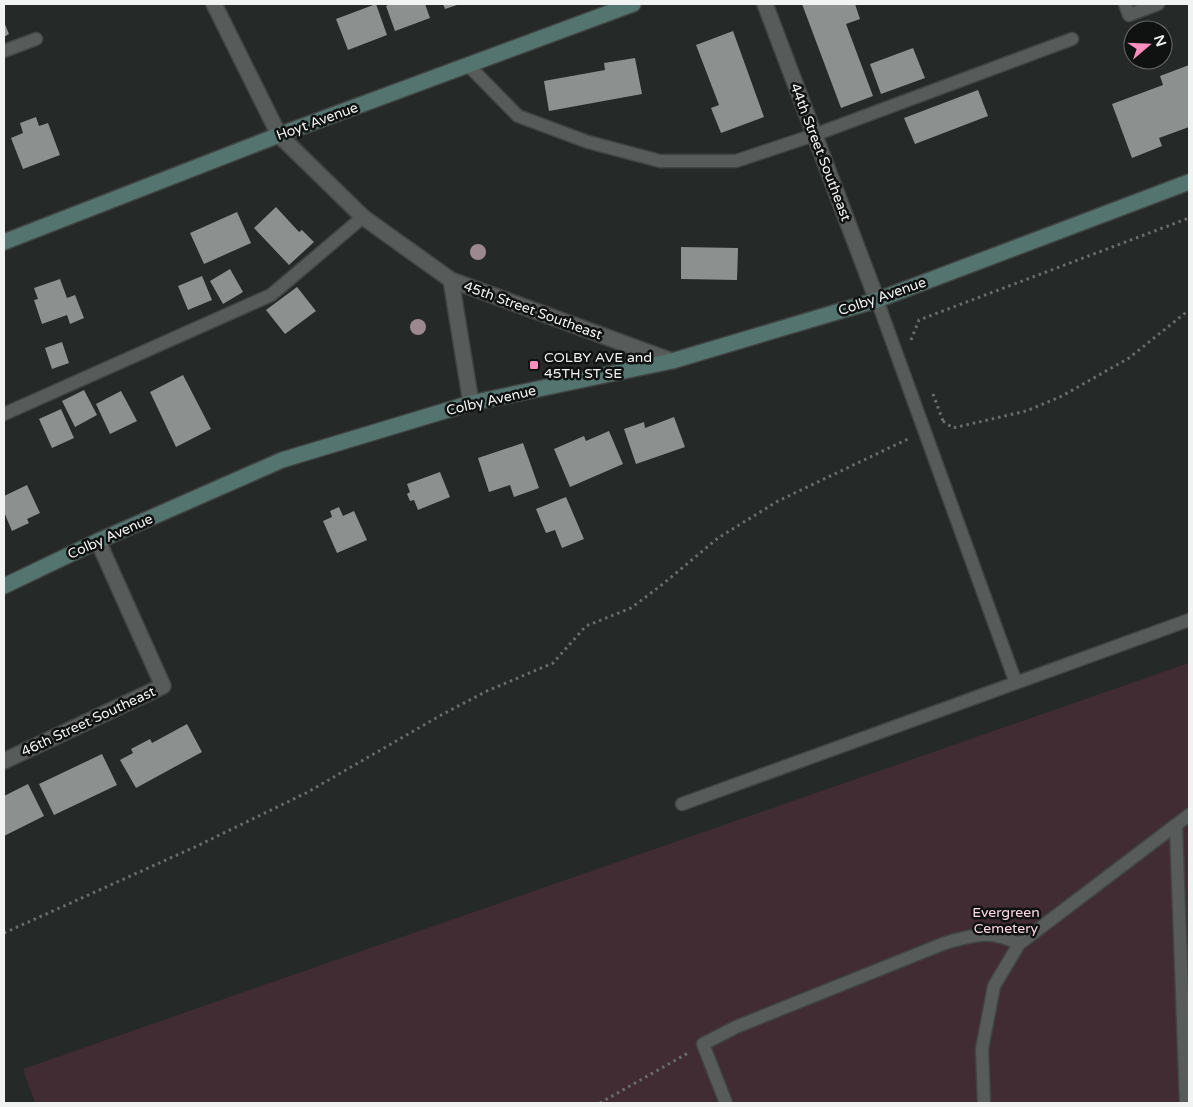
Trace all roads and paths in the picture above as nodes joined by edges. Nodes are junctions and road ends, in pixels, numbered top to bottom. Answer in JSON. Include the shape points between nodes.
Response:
{"nodes":[{"id":1,"x":214,"y":4,"type":"edge"},
{"id":2,"x":632,"y":4,"type":"edge"},
{"id":3,"x":765,"y":4,"type":"edge"},
{"id":4,"x":1125,"y":4,"type":"edge"},
{"id":5,"x":1158,"y":4,"type":"edge"},
{"id":6,"x":36,"y":39,"type":"dead end"},
{"id":7,"x":1072,"y":39,"type":"dead end"},
{"id":8,"x":4,"y":51,"type":"edge"},
{"id":9,"x":468,"y":65,"type":"junction"},
{"id":10,"x":814,"y":135,"type":"junction"},
{"id":11,"x":279,"y":136,"type":"junction"},
{"id":12,"x":1189,"y":182,"type":"edge"},
{"id":13,"x":363,"y":217,"type":"junction"},
{"id":14,"x":1189,"y":218,"type":"edge"},
{"id":15,"x":4,"y":242,"type":"edge"},
{"id":16,"x":451,"y":280,"type":"junction"},
{"id":17,"x":876,"y":300,"type":"junction"},
{"id":18,"x":1189,"y":310,"type":"edge"},
{"id":19,"x":914,"y":348,"type":"dead end"},
{"id":20,"x":672,"y":360,"type":"junction"},
{"id":21,"x":932,"y":393,"type":"dead end"},
{"id":22,"x":471,"y":402,"type":"junction"},
{"id":23,"x":4,"y":414,"type":"edge"},
{"id":24,"x":943,"y":421,"type":"junction"},
{"id":25,"x":924,"y":431,"type":"junction"},
{"id":26,"x":98,"y":541,"type":"junction"},
{"id":27,"x":4,"y":586,"type":"edge"},
{"id":28,"x":1189,"y":620,"type":"edge"},
{"id":29,"x":1016,"y":683,"type":"junction"},
{"id":30,"x":4,"y":761,"type":"edge"},
{"id":31,"x":682,"y":804,"type":"dead end"},
{"id":32,"x":1189,"y":815,"type":"edge"},
{"id":33,"x":1176,"y":827,"type":"junction"},
{"id":34,"x":4,"y":933,"type":"edge"},
{"id":35,"x":1019,"y":944,"type":"junction"},
{"id":36,"x":703,"y":1044,"type":"junction"},
{"id":37,"x":600,"y":1103,"type":"edge"},
{"id":38,"x":726,"y":1103,"type":"edge"},
{"id":39,"x":984,"y":1103,"type":"edge"},
{"id":40,"x":1186,"y":1103,"type":"edge"}],
"edges":[{"from":1,"to":11,"type":"street","name":"45th Street Southeast"},
{"from":2,"to":9,"type":"main road","name":"Hoyt Avenue"},
{"from":3,"to":10,"type":"street","name":"44th Street Southeast"},
{"from":4,"to":5,"type":"lane","via":[[1129,15]]},
{"from":6,"to":8,"type":"lane"},
{"from":7,"to":10,"type":"lane"},
{"from":9,"to":10,"type":"lane","via":[[518,116],[588,142],[660,161],[736,161]]},
{"from":9,"to":11,"type":"main road","name":"Hoyt Avenue"},
{"from":10,"to":17,"type":"street","name":"44th Street Southeast"},
{"from":11,"to":13,"type":"street","name":"45th Street Southeast"},
{"from":11,"to":15,"type":"main road","name":"Hoyt Avenue"},
{"from":12,"to":17,"type":"main road","name":"Colby Avenue"},
{"from":13,"to":16,"type":"street","name":"45th Street Southeast"},
{"from":13,"to":23,"type":"lane","via":[[270,295]]},
{"from":14,"to":19,"type":"path","via":[[919,320],[911,339]]},
{"from":16,"to":20,"type":"street","name":"45th Street Southeast"},
{"from":16,"to":22,"type":"street","name":"45th Street Southeast"},
{"from":17,"to":20,"type":"main road","name":"Colby Avenue"},
{"from":17,"to":25,"type":"lane"},
{"from":18,"to":24,"type":"path","via":[[1129,358],[1062,396],[1026,410],[953,428]]},
{"from":20,"to":22,"type":"main road","name":"Colby Avenue"},
{"from":21,"to":24,"type":"path"},
{"from":22,"to":26,"type":"main road","name":"Colby Avenue","via":[[282,460]]},
{"from":24,"to":25,"type":"path"},
{"from":25,"to":29,"type":"lane"},
{"from":25,"to":34,"type":"path","via":[[778,501],[718,538],[631,608],[586,626],[553,663],[488,691],[280,805],[197,846]]},
{"from":26,"to":27,"type":"main road","name":"Colby Avenue"},
{"from":26,"to":30,"type":"street","name":"46th Street Southeast","via":[[163,686]]},
{"from":28,"to":29,"type":"lane"},
{"from":29,"to":31,"type":"lane"},
{"from":32,"to":33,"type":"lane"},
{"from":33,"to":35,"type":"lane"},
{"from":33,"to":40,"type":"lane"},
{"from":35,"to":36,"type":"lane","via":[[1002,935],[976,935],[945,943],[736,1026]]},
{"from":35,"to":39,"type":"lane","via":[[994,986],[982,1049]]},
{"from":36,"to":37,"type":"path"},
{"from":36,"to":38,"type":"lane"}]}
